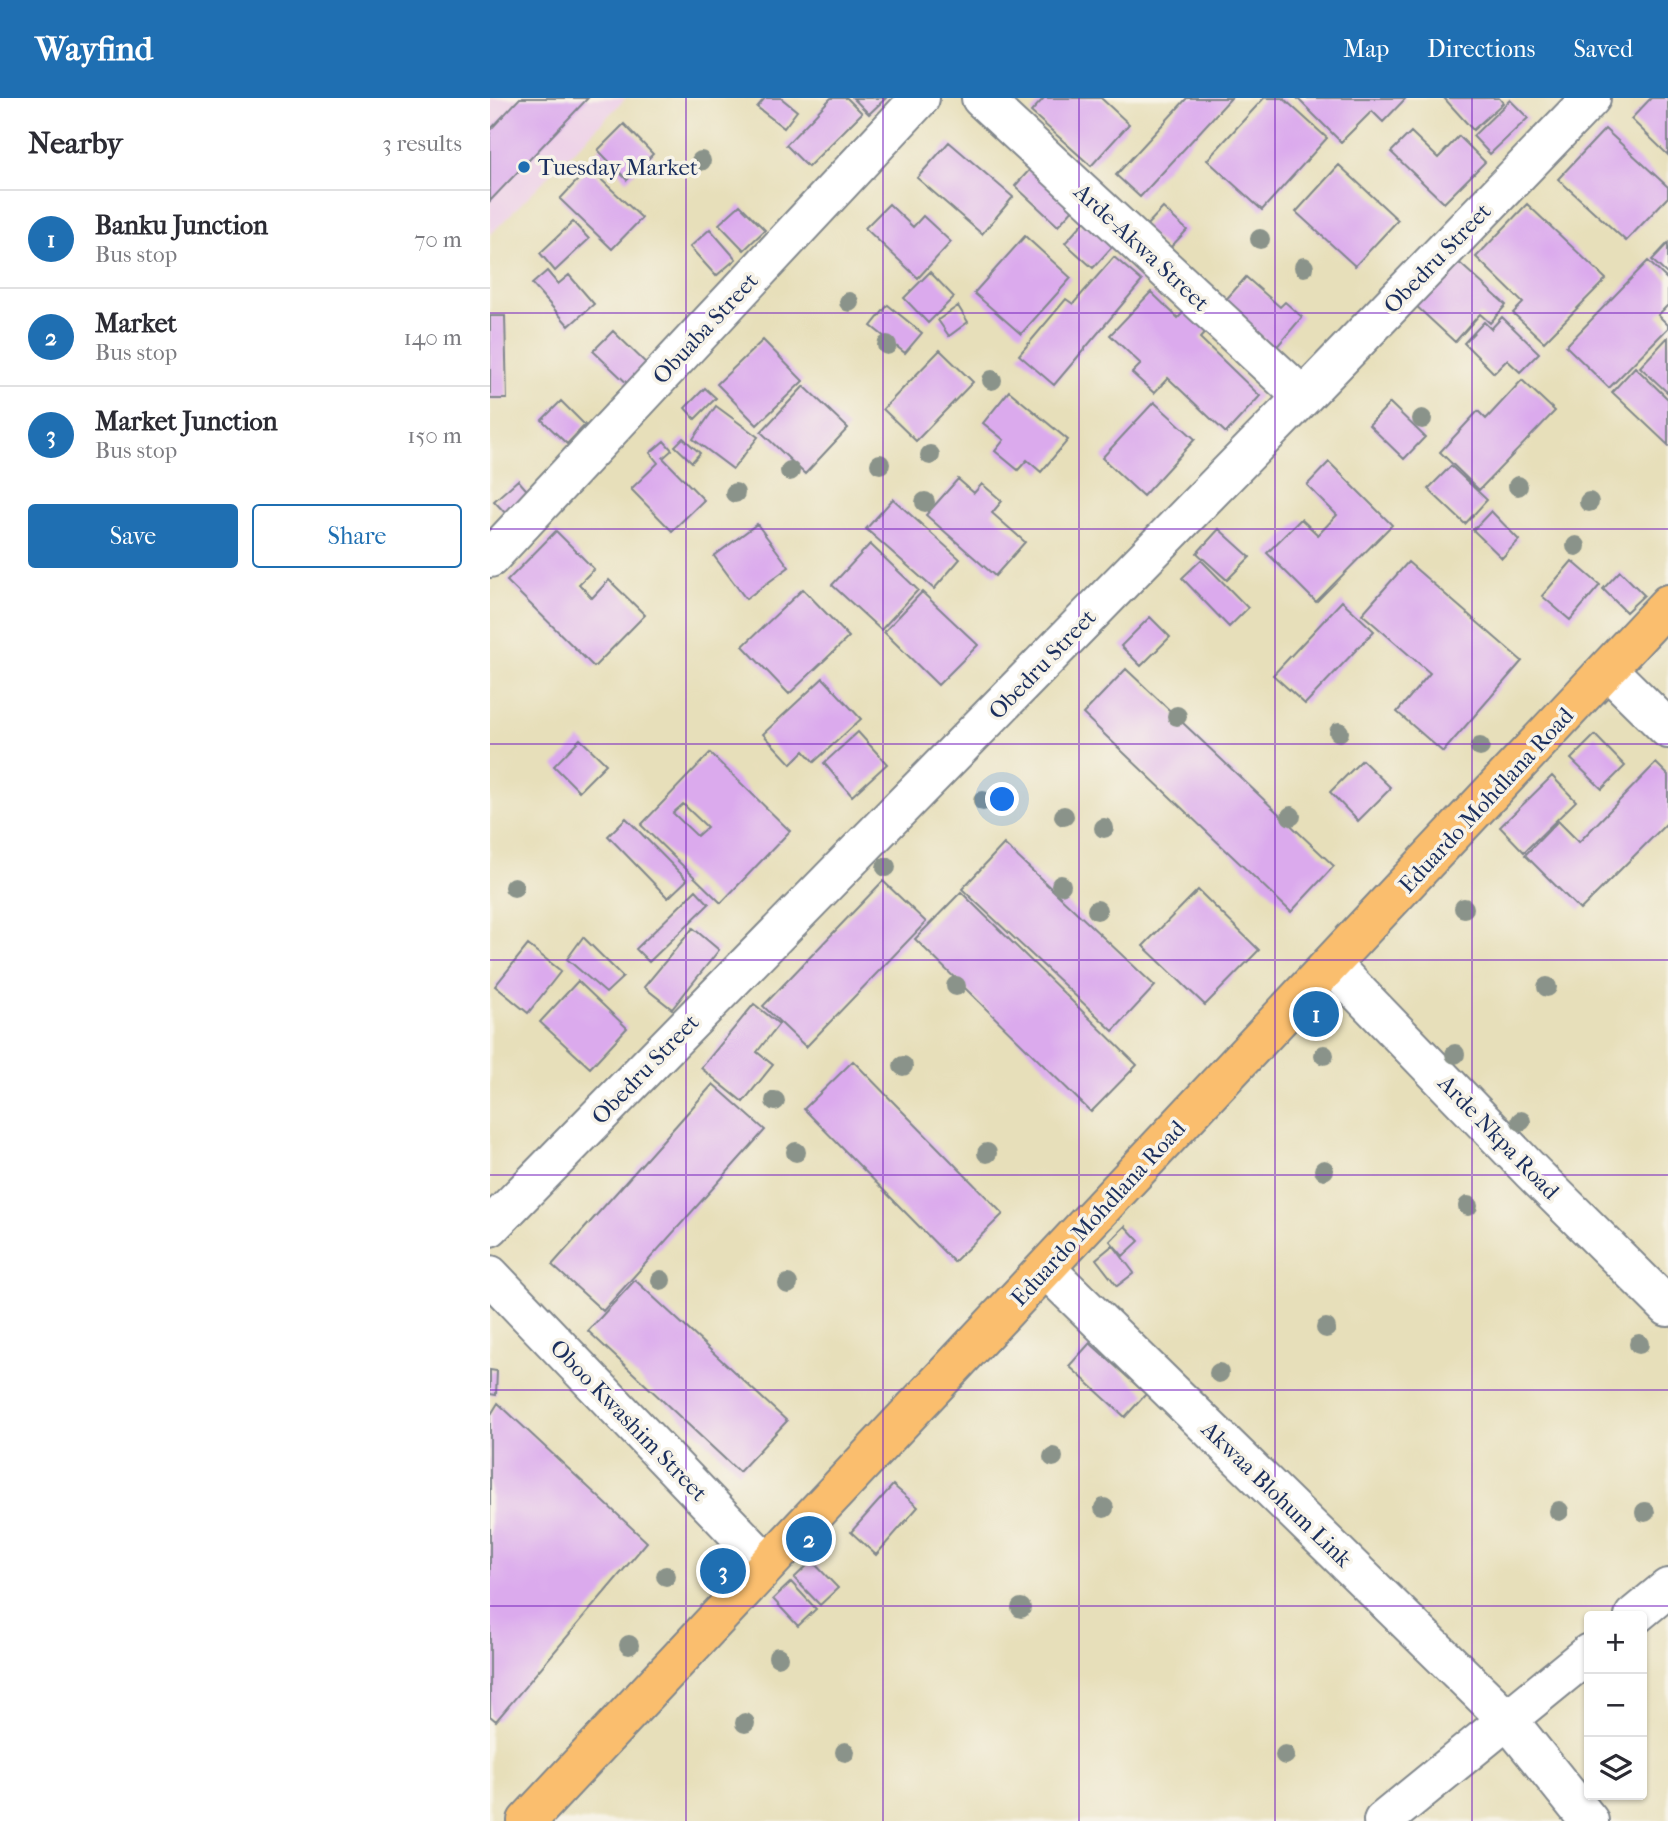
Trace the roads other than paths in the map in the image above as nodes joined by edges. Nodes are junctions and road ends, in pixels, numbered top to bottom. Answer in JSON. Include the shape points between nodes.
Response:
{"nodes":[{"id":1,"x":920,"y":98,"type":"edge"},
{"id":2,"x":981,"y":98,"type":"edge"},
{"id":3,"x":1591,"y":98,"type":"edge"},
{"id":4,"x":1303,"y":397,"type":"junction"},
{"id":5,"x":490,"y":558,"type":"edge"},
{"id":6,"x":1668,"y":604,"type":"edge"},
{"id":7,"x":1608,"y":670,"type":"junction"},
{"id":8,"x":1668,"y":729,"type":"edge"},
{"id":9,"x":1332,"y":964,"type":"junction"},
{"id":10,"x":490,"y":1227,"type":"edge"},
{"id":11,"x":1046,"y":1269,"type":"junction"},
{"id":12,"x":490,"y":1275,"type":"edge"},
{"id":13,"x":1668,"y":1307,"type":"edge"},
{"id":14,"x":767,"y":1564,"type":"junction"},
{"id":15,"x":1668,"y":1588,"type":"edge"},
{"id":16,"x":1640,"y":1611,"type":"edge"},
{"id":17,"x":1584,"y":1657,"type":"edge"},
{"id":18,"x":1508,"y":1720,"type":"junction"},
{"id":19,"x":527,"y":1821,"type":"edge"},
{"id":20,"x":1383,"y":1821,"type":"edge"},
{"id":21,"x":1589,"y":1821,"type":"edge"}],
"edges":[{"from":1,"to":5,"type":"street","name":"Obuaba Street"},
{"from":2,"to":4,"type":"street","name":"Arde-Akwa Street"},
{"from":3,"to":4,"type":"street","name":"Obedru Street"},
{"from":4,"to":10,"type":"street","name":"Obedru Street"},
{"from":6,"to":7,"type":"main road","name":"Eduardo Mohdlana Road"},
{"from":7,"to":8,"type":"street"},
{"from":7,"to":9,"type":"main road","name":"Eduardo Mohdlana Road"},
{"from":9,"to":11,"type":"main road","name":"Eduardo Mohdlana Road"},
{"from":9,"to":13,"type":"street","name":"Arde Nkpa Road"},
{"from":11,"to":14,"type":"main road","name":"Eduardo Mohdlana Road"},
{"from":11,"to":18,"type":"street","name":"Akwaa Blohum Link"},
{"from":12,"to":14,"type":"street","name":"Oboo Kwashim Street"},
{"from":14,"to":19,"type":"main road","name":"Eduardo Mohdlana Road"},
{"from":15,"to":16,"type":"street"},
{"from":17,"to":18,"type":"street"},
{"from":18,"to":20,"type":"street"},
{"from":18,"to":21,"type":"street","name":"Akwaa Blohum Link"}]}
